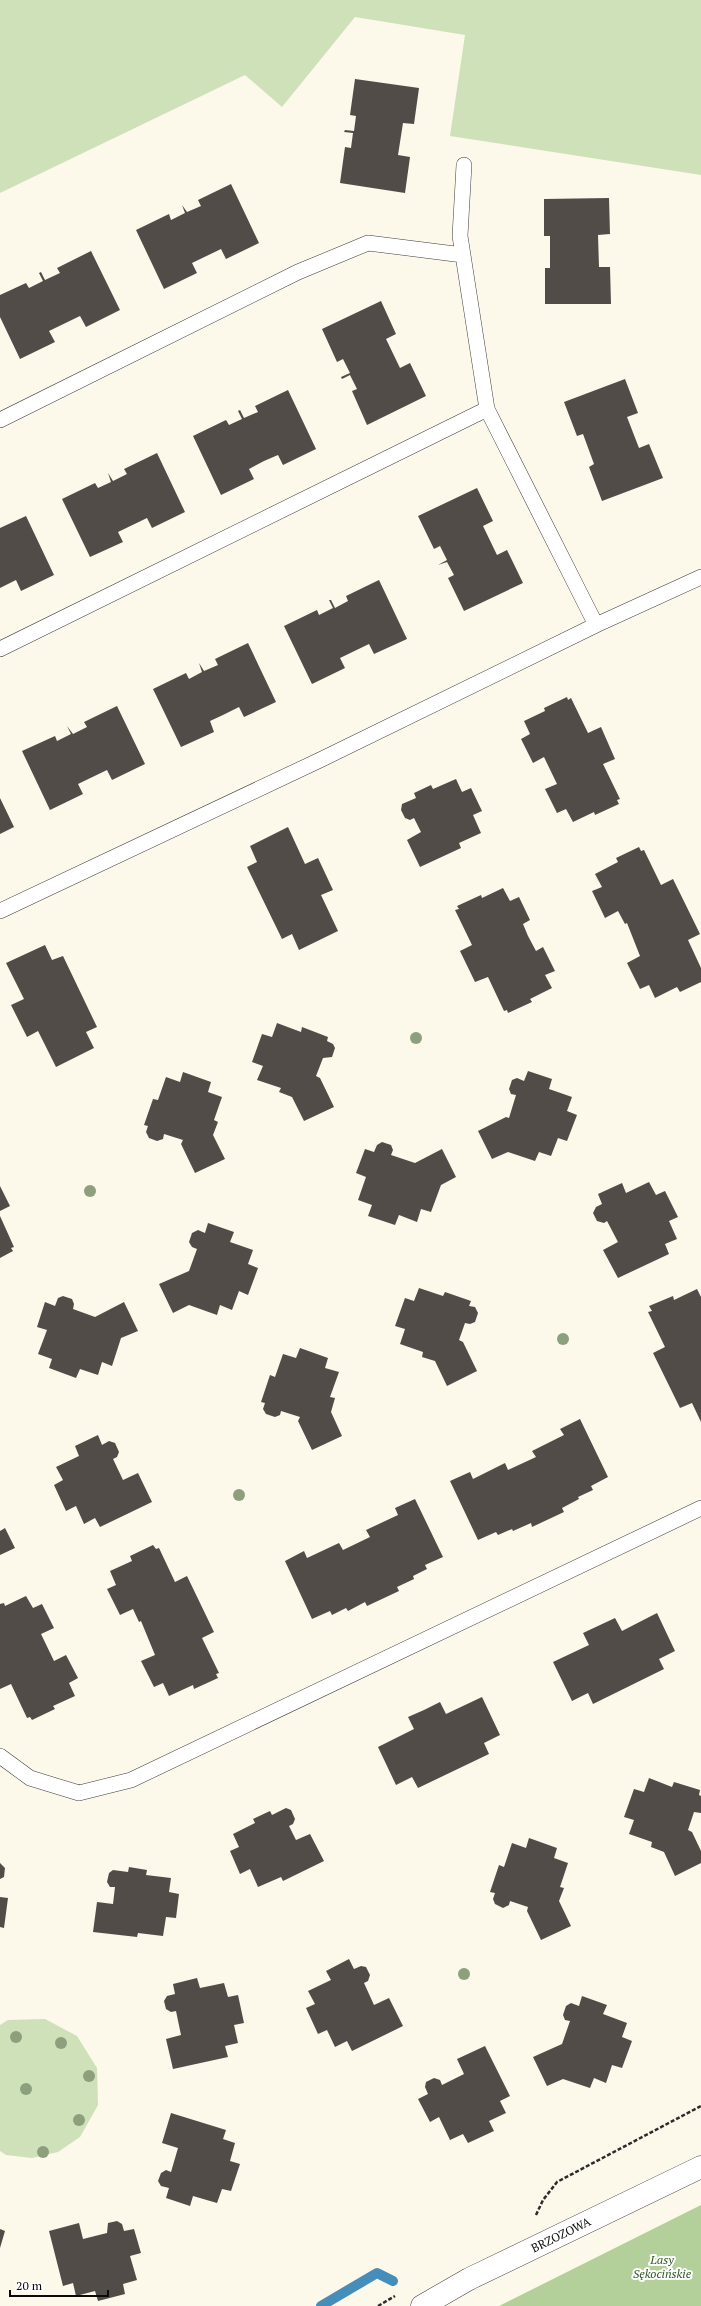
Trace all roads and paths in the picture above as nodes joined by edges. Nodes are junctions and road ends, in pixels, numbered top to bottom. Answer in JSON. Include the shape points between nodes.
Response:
{"nodes":[{"id":1,"x":464,"y":165,"type":"dead end"},
{"id":2,"x":463,"y":254,"type":"junction"},
{"id":3,"x":486,"y":409,"type":"junction"},
{"id":4,"x":0,"y":420,"type":"edge"},
{"id":5,"x":701,"y":577,"type":"edge"},
{"id":6,"x":596,"y":625,"type":"junction"},
{"id":7,"x":0,"y":649,"type":"edge"},
{"id":8,"x":0,"y":911,"type":"edge"},
{"id":9,"x":701,"y":1508,"type":"edge"},
{"id":10,"x":0,"y":1756,"type":"edge"},
{"id":11,"x":701,"y":2106,"type":"edge"},
{"id":12,"x":701,"y":2167,"type":"edge"},
{"id":13,"x":532,"y":2221,"type":"dead end"},
{"id":14,"x":396,"y":2295,"type":"dead end"},
{"id":15,"x":378,"y":2306,"type":"edge"},
{"id":16,"x":422,"y":2306,"type":"edge"}],
"edges":[{"from":1,"to":2,"type":"lane","via":[[460,236]]},
{"from":2,"to":3,"type":"lane"},
{"from":2,"to":4,"type":"lane","via":[[368,243],[298,272]]},
{"from":3,"to":6,"type":"lane"},
{"from":3,"to":7,"type":"lane"},
{"from":5,"to":6,"type":"lane"},
{"from":6,"to":8,"type":"lane","via":[[320,760]]},
{"from":9,"to":10,"type":"lane","via":[[131,1780],[79,1793],[30,1778]]},
{"from":11,"to":13,"type":"path","via":[[557,2182],[543,2200]]},
{"from":12,"to":16,"type":"street","name":"BRZOZOWA","via":[[469,2279]]},
{"from":14,"to":15,"type":"path"}]}
